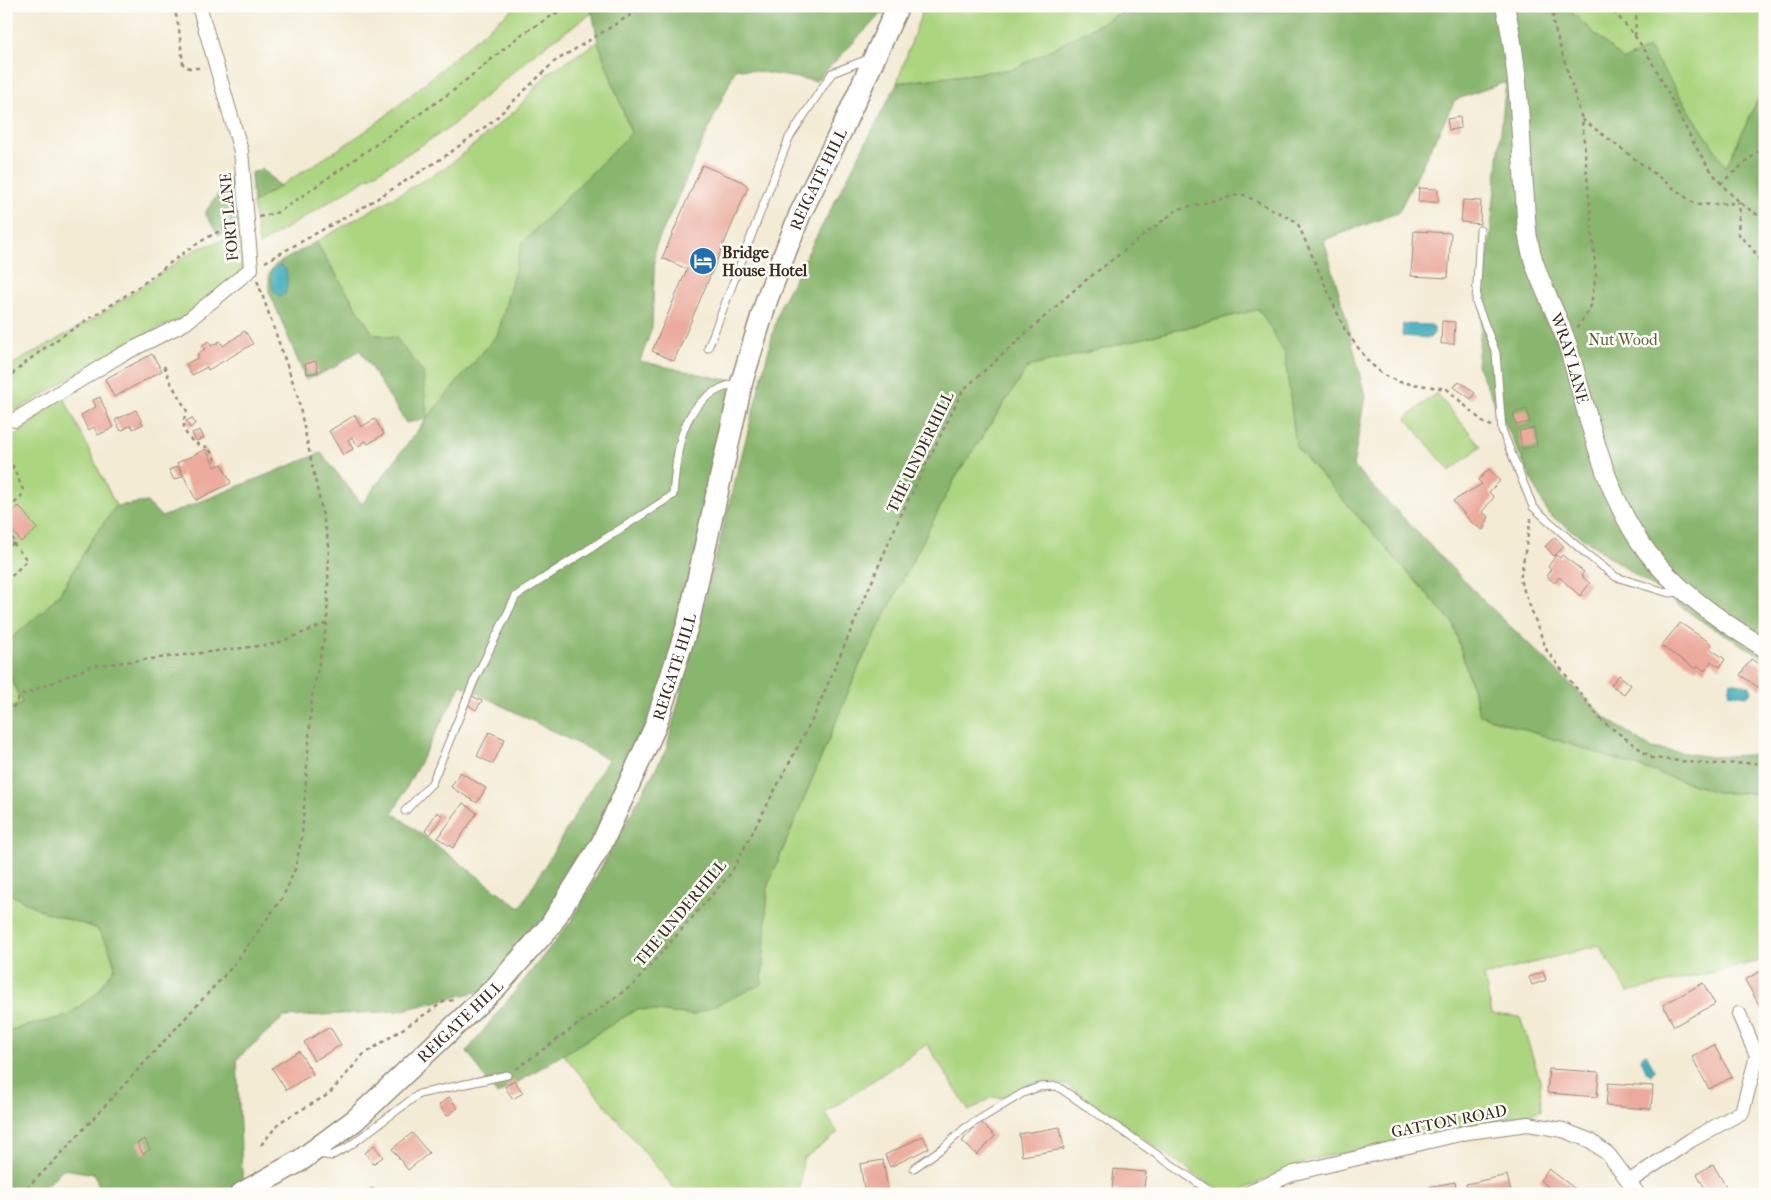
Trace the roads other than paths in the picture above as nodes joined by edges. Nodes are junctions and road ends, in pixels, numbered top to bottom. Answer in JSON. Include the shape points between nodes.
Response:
{"nodes":[{"id":1,"x":200,"y":6,"type":"edge"},
{"id":2,"x":898,"y":6,"type":"edge"},
{"id":3,"x":1505,"y":6,"type":"edge"},
{"id":4,"x":876,"y":56,"type":"junction"},
{"id":5,"x":1480,"y":230,"type":"dead end"},
{"id":6,"x":708,"y":348,"type":"dead end"},
{"id":7,"x":742,"y":381,"type":"junction"},
{"id":8,"x":16,"y":420,"type":"dead end"},
{"id":9,"x":1686,"y":592,"type":"junction"},
{"id":10,"x":1765,"y":648,"type":"edge"},
{"id":11,"x":405,"y":811,"type":"dead end"},
{"id":12,"x":1739,"y":1014,"type":"dead end"},
{"id":13,"x":506,"y":1076,"type":"road end"},
{"id":14,"x":312,"y":1152,"type":"junction"},
{"id":15,"x":914,"y":1168,"type":"dead end"},
{"id":16,"x":1630,"y":1181,"type":"junction"},
{"id":17,"x":241,"y":1194,"type":"edge"},
{"id":18,"x":1214,"y":1194,"type":"edge"},
{"id":19,"x":1247,"y":1194,"type":"edge"},
{"id":20,"x":1638,"y":1194,"type":"edge"}],
"edges":[{"from":1,"to":8,"type":"street","name":"FORT LANE","via":[[241,151],[251,269],[185,323],[119,356]]},
{"from":2,"to":4,"type":"main road","name":"REIGATE HILL"},
{"from":3,"to":9,"type":"street","name":"WRAY LANE","via":[[1517,91],[1529,243],[1567,344],[1597,447],[1631,528],[1647,552]]},
{"from":4,"to":6,"type":"lane","via":[[832,74],[790,138]]},
{"from":4,"to":7,"type":"main road","name":"REIGATE HILL","via":[[800,214],[767,298]]},
{"from":5,"to":9,"type":"lane","via":[[1476,302],[1496,353],[1502,430],[1533,507],[1616,577],[1669,594]]},
{"from":7,"to":11,"type":"lane","via":[[723,386],[704,397],[692,412],[678,449],[673,495],[516,596],[474,681],[432,783]]},
{"from":7,"to":14,"type":"main road","name":"REIGATE HILL","via":[[688,624],[655,727],[602,843],[550,926],[496,986],[355,1120]]},
{"from":9,"to":10,"type":"street","name":"WRAY LANE"},
{"from":12,"to":16,"type":"street","via":[[1757,1056],[1742,1112],[1691,1140]]},
{"from":13,"to":14,"type":"lane","via":[[420,1094],[348,1147],[331,1156]]},
{"from":14,"to":17,"type":"main road","name":"REIGATE HILL"},
{"from":15,"to":18,"type":"lane","via":[[966,1128],[1023,1093],[1039,1087],[1057,1086]]},
{"from":16,"to":19,"type":"street","name":"GATTON ROAD","via":[[1609,1155],[1591,1141],[1563,1130],[1528,1124],[1468,1132],[1294,1173]]},
{"from":16,"to":20,"type":"street","name":"GATTON ROAD"}]}
